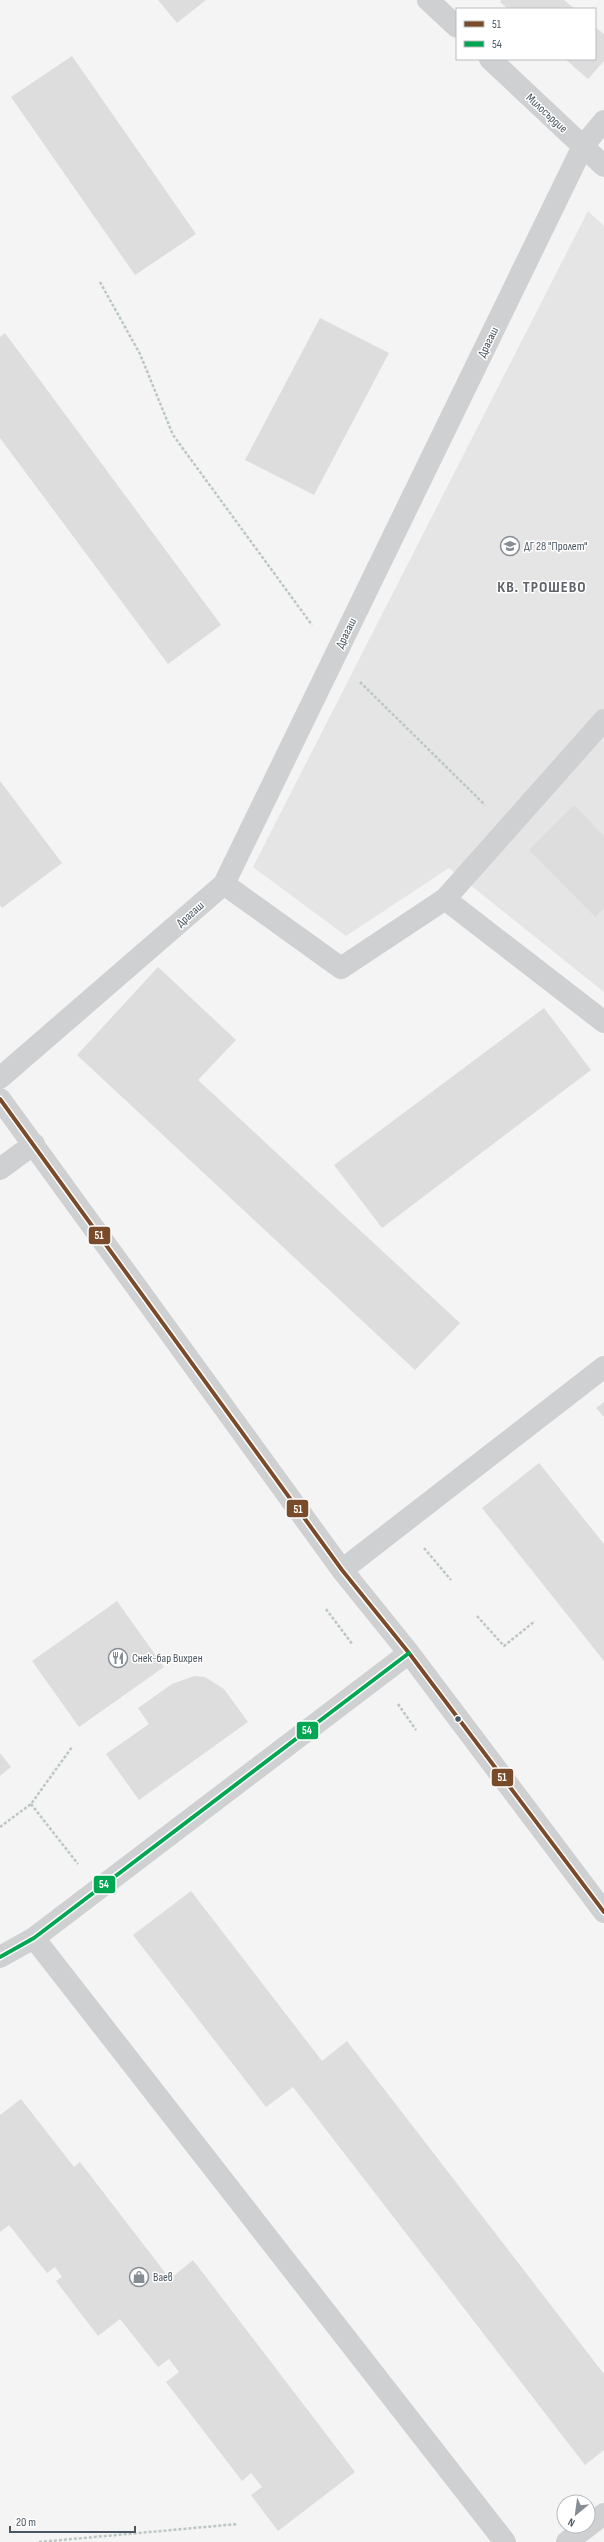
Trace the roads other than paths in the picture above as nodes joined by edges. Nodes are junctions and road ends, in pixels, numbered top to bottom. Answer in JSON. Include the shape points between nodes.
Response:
{"nodes":[{"id":1,"x":428,"y":0,"type":"edge"},
{"id":2,"x":456,"y":26,"type":"edge"},
{"id":3,"x":491,"y":60,"type":"edge"},
{"id":4,"x":604,"y":120,"type":"edge"},
{"id":5,"x":583,"y":146,"type":"junction"},
{"id":6,"x":604,"y":166,"type":"edge"},
{"id":7,"x":604,"y":720,"type":"edge"},
{"id":8,"x":224,"y":884,"type":"junction"},
{"id":9,"x":445,"y":899,"type":"junction"},
{"id":10,"x":604,"y":1022,"type":"edge"},
{"id":11,"x":0,"y":1078,"type":"edge"},
{"id":12,"x":0,"y":1099,"type":"edge"},
{"id":13,"x":34,"y":1144,"type":"junction"},
{"id":14,"x":0,"y":1169,"type":"edge"},
{"id":15,"x":604,"y":1367,"type":"edge"},
{"id":16,"x":342,"y":1570,"type":"junction"},
{"id":17,"x":409,"y":1653,"type":"junction"},
{"id":18,"x":604,"y":1912,"type":"edge"},
{"id":19,"x":34,"y":1938,"type":"junction"},
{"id":20,"x":0,"y":1957,"type":"edge"},
{"id":21,"x":604,"y":2514,"type":"edge"},
{"id":22,"x":505,"y":2542,"type":"edge"},
{"id":23,"x":567,"y":2542,"type":"edge"}],
"edges":[{"from":1,"to":2,"type":"street"},
{"from":3,"to":5,"type":"street","name":"Милосърдие"},
{"from":4,"to":5,"type":"street","name":"Драгаш"},
{"from":5,"to":6,"type":"street","name":"Милосърдие"},
{"from":5,"to":8,"type":"street","name":"Драгаш"},
{"from":7,"to":9,"type":"street"},
{"from":8,"to":9,"type":"street","via":[[342,968]]},
{"from":8,"to":11,"type":"street","name":"Драгаш"},
{"from":9,"to":10,"type":"street"},
{"from":12,"to":13,"type":"street"},
{"from":13,"to":14,"type":"street"},
{"from":13,"to":16,"type":"street"},
{"from":15,"to":16,"type":"street"},
{"from":16,"to":17,"type":"street"},
{"from":17,"to":18,"type":"street"},
{"from":17,"to":19,"type":"street"},
{"from":19,"to":20,"type":"street"},
{"from":19,"to":22,"type":"street"},
{"from":21,"to":23,"type":"street"}]}
